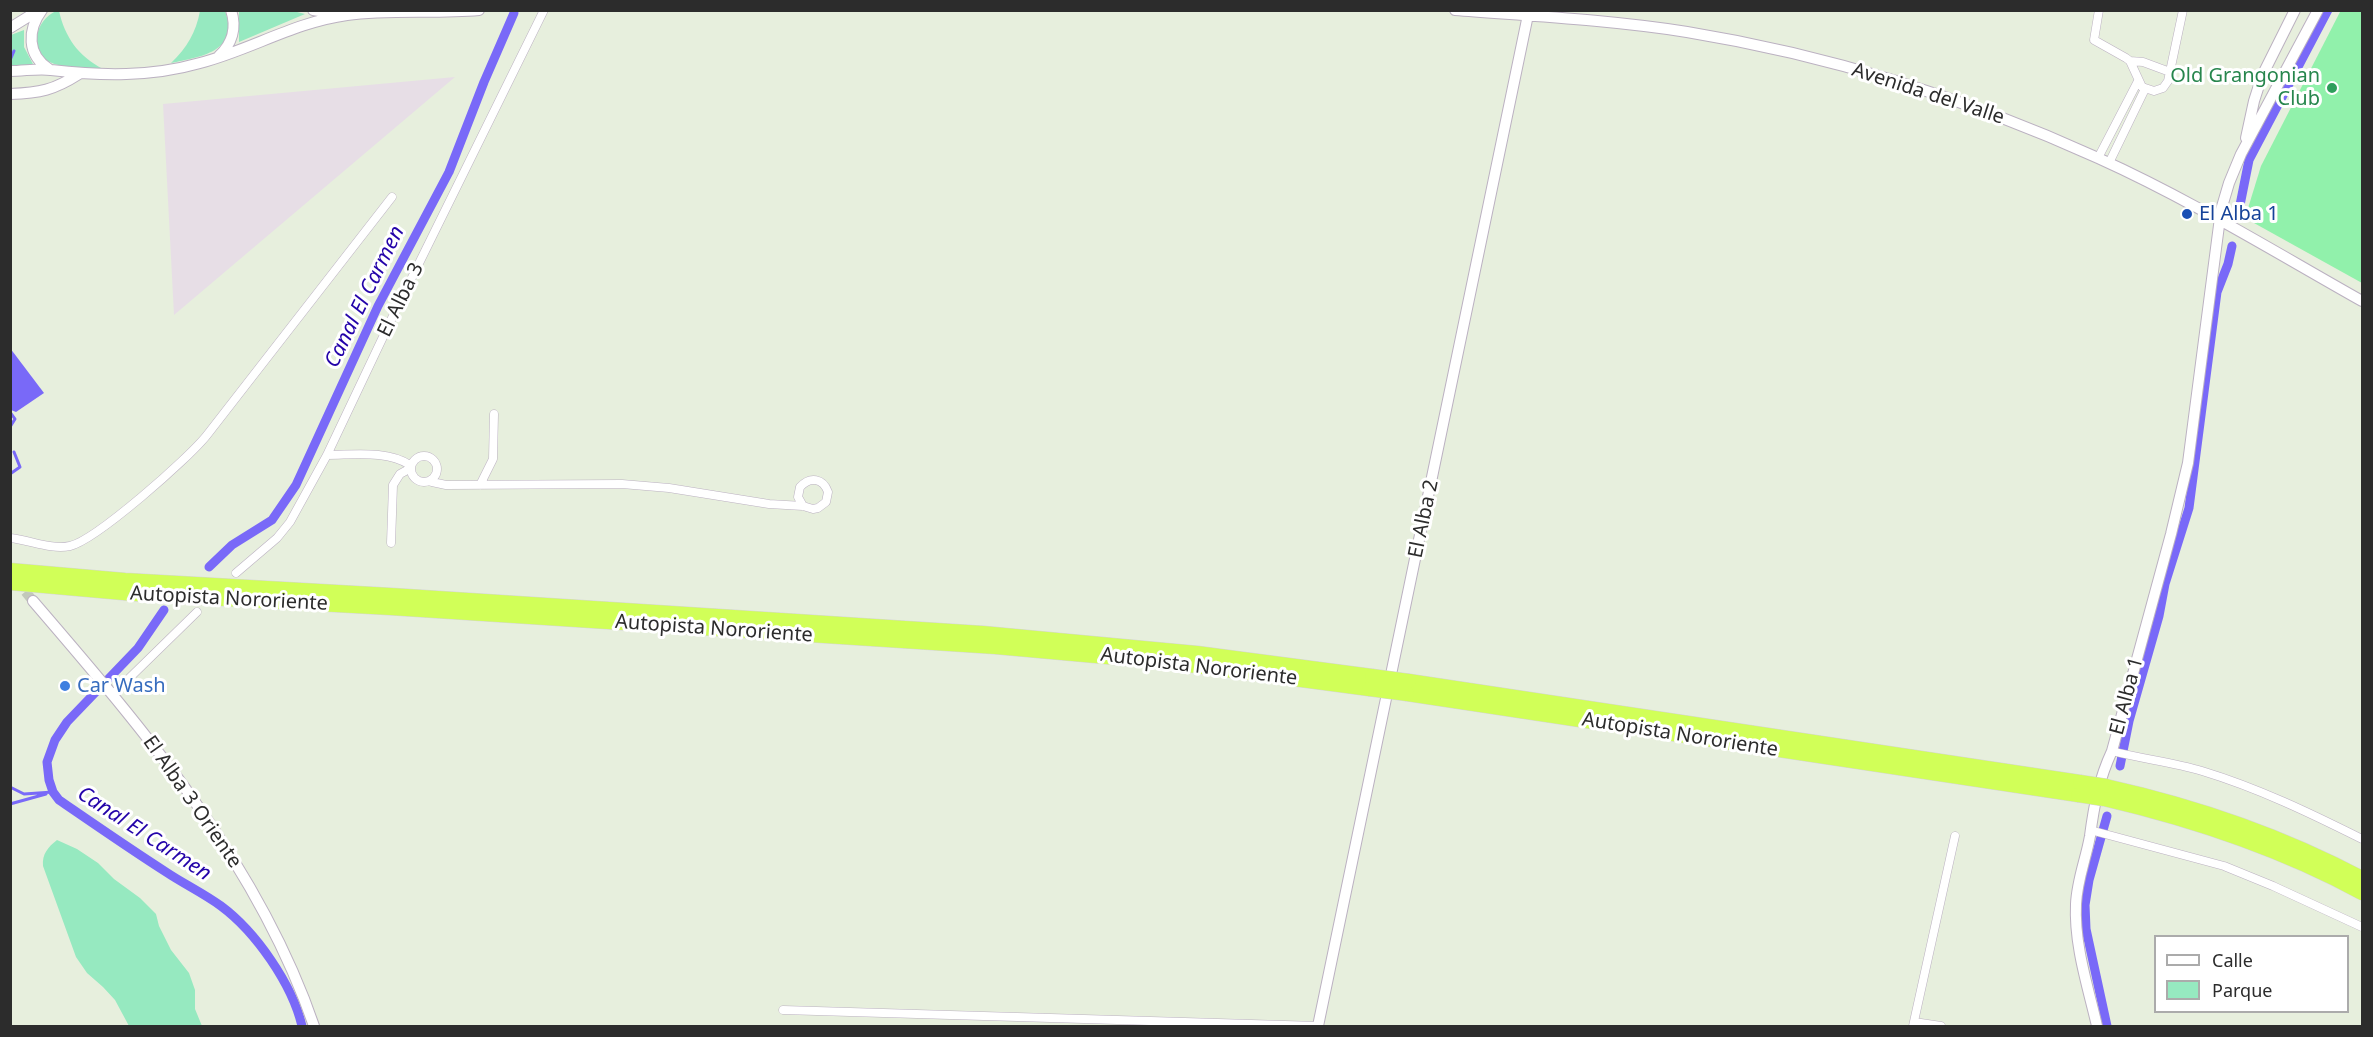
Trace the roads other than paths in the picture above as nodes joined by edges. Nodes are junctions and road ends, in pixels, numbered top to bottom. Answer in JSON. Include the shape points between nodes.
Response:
{"nodes":[{"id":1,"x":41,"y":10,"type":"edge"},
{"id":2,"x":231,"y":10,"type":"edge"},
{"id":3,"x":313,"y":10,"type":"edge"},
{"id":4,"x":479,"y":10,"type":"edge"},
{"id":5,"x":544,"y":10,"type":"edge"},
{"id":6,"x":1455,"y":10,"type":"edge"},
{"id":7,"x":2099,"y":10,"type":"edge"},
{"id":8,"x":2183,"y":10,"type":"edge"},
{"id":9,"x":2295,"y":10,"type":"edge"},
{"id":10,"x":2318,"y":10,"type":"edge"},
{"id":11,"x":397,"y":11,"type":"edge"},
{"id":12,"x":1528,"y":13,"type":"edge"},
{"id":13,"x":347,"y":15,"type":"junction"},
{"id":14,"x":10,"y":28,"type":"edge"},
{"id":15,"x":216,"y":58,"type":"junction"},
{"id":16,"x":2130,"y":61,"type":"junction"},
{"id":17,"x":49,"y":69,"type":"junction"},
{"id":18,"x":10,"y":70,"type":"edge"},
{"id":19,"x":2170,"y":72,"type":"junction"},
{"id":20,"x":79,"y":74,"type":"junction"},
{"id":21,"x":2138,"y":81,"type":"junction"},
{"id":22,"x":2145,"y":89,"type":"junction"},
{"id":23,"x":43,"y":92,"type":"junction"},
{"id":24,"x":10,"y":94,"type":"edge"},
{"id":25,"x":2241,"y":154,"type":"junction"},
{"id":26,"x":2098,"y":158,"type":"junction"},
{"id":27,"x":2109,"y":163,"type":"junction"},
{"id":28,"x":392,"y":197,"type":"dead end"},
{"id":29,"x":2219,"y":221,"type":"junction"},
{"id":30,"x":2362,"y":301,"type":"edge"},
{"id":31,"x":494,"y":414,"type":"dead end"},
{"id":32,"x":327,"y":455,"type":"junction"},
{"id":33,"x":410,"y":467,"type":"junction"},
{"id":34,"x":432,"y":482,"type":"junction"},
{"id":35,"x":480,"y":485,"type":"junction"},
{"id":36,"x":803,"y":506,"type":"dead end"},
{"id":37,"x":10,"y":538,"type":"edge"},
{"id":38,"x":391,"y":543,"type":"dead end"},
{"id":39,"x":10,"y":570,"type":"edge"},
{"id":40,"x":236,"y":573,"type":"dead end"},
{"id":41,"x":10,"y":583,"type":"edge"},
{"id":42,"x":33,"y":601,"type":"tunnel mouth"},
{"id":43,"x":197,"y":612,"type":"dead end"},
{"id":44,"x":1371,"y":682,"type":"junction"},
{"id":45,"x":110,"y":691,"type":"junction"},
{"id":46,"x":2118,"y":753,"type":"junction"},
{"id":47,"x":2105,"y":793,"type":"junction"},
{"id":48,"x":2094,"y":831,"type":"junction"},
{"id":49,"x":1954,"y":836,"type":"dead end"},
{"id":50,"x":2362,"y":839,"type":"edge"},
{"id":51,"x":2362,"y":878,"type":"edge"},
{"id":52,"x":2362,"y":893,"type":"edge"},
{"id":53,"x":2362,"y":927,"type":"edge"},
{"id":54,"x":783,"y":1010,"type":"dead end"},
{"id":55,"x":1914,"y":1024,"type":"edge"},
{"id":56,"x":314,"y":1026,"type":"edge"},
{"id":57,"x":1318,"y":1026,"type":"edge"},
{"id":58,"x":1941,"y":1026,"type":"edge"},
{"id":59,"x":2097,"y":1026,"type":"edge"}],
"edges":[{"from":1,"to":14,"type":"street"},
{"from":1,"to":17,"type":"street","via":[[31,43],[39,61]]},
{"from":2,"to":15,"type":"street","via":[[232,37]]},
{"from":3,"to":13,"type":"street"},
{"from":4,"to":11,"type":"street"},
{"from":5,"to":32,"type":"street","name":"El Alba 3"},
{"from":6,"to":12,"type":"street","name":"Avenida del Valle"},
{"from":7,"to":16,"type":"street","via":[[2094,40]]},
{"from":8,"to":19,"type":"street"},
{"from":9,"to":25,"type":"street","via":[[2262,76]]},
{"from":10,"to":25,"type":"street"},
{"from":11,"to":13,"type":"street"},
{"from":12,"to":26,"type":"street","name":"Avenida del Valle","via":[[1685,32],[1812,59],[1975,108]]},
{"from":12,"to":57,"type":"street","name":"El Alba 2"},
{"from":13,"to":15,"type":"street","via":[[306,25]]},
{"from":15,"to":20,"type":"street","via":[[152,73]]},
{"from":16,"to":19,"type":"street"},
{"from":16,"to":21,"type":"street"},
{"from":17,"to":18,"type":"street"},
{"from":17,"to":20,"type":"street"},
{"from":17,"to":23,"type":"street"},
{"from":19,"to":22,"type":"street","via":[[2163,88],[2154,92]]},
{"from":20,"to":23,"type":"street"},
{"from":21,"to":22,"type":"street"},
{"from":21,"to":26,"type":"street"},
{"from":22,"to":27,"type":"street"},
{"from":23,"to":24,"type":"street"},
{"from":25,"to":29,"type":"street","name":"El Alba 1"},
{"from":26,"to":27,"type":"street","name":"Avenida del Valle"},
{"from":27,"to":29,"type":"street","name":"Avenida del Valle"},
{"from":28,"to":37,"type":"street","via":[[183,461],[81,542],[59,547]]},
{"from":29,"to":30,"type":"street","name":"Avenida del Valle"},
{"from":29,"to":46,"type":"street","name":"El Alba 1","via":[[2188,463]]},
{"from":31,"to":35,"type":"street","via":[[493,459]]},
{"from":32,"to":33,"type":"street","via":[[387,456]]},
{"from":32,"to":40,"type":"street","name":"El Alba 3","via":[[284,530]]},
{"from":33,"to":34,"type":"street","via":[[421,481]]},
{"from":33,"to":34,"type":"street","via":[[416,458],[431,458],[437,469]]},
{"from":33,"to":38,"type":"street","via":[[393,485]]},
{"from":34,"to":35,"type":"street"},
{"from":35,"to":36,"type":"street","via":[[622,484]]},
{"from":39,"to":44,"type":"highway","name":"Autopista Nororiente","via":[[983,633],[1230,656]]},
{"from":41,"to":44,"type":"highway","name":"Autopista Nororiente","via":[[995,647]]},
{"from":42,"to":45,"type":"street","name":"El Alba 3 Oriente"},
{"from":43,"to":45,"type":"street"},
{"from":44,"to":47,"type":"highway","name":"Autopista Nororiente","bridge":true},
{"from":45,"to":56,"type":"street","name":"El Alba 3 Oriente","via":[[195,801],[244,874],[283,950]]},
{"from":46,"to":48,"type":"street","name":"El Alba 1","via":[[2101,775],[2094,803]]},
{"from":46,"to":50,"type":"street","via":[[2226,779]]},
{"from":47,"to":51,"type":"highway","name":"Autopista Nororiente","via":[[2150,796],[2224,818]]},
{"from":47,"to":52,"type":"highway","name":"Autopista Nororiente","via":[[2233,835]]},
{"from":48,"to":53,"type":"street","via":[[2243,873]]},
{"from":48,"to":59,"type":"street","name":"El Alba 1","via":[[2079,880],[2076,915]]},
{"from":49,"to":55,"type":"street"},
{"from":54,"to":57,"type":"street"},
{"from":55,"to":58,"type":"street"}]}
